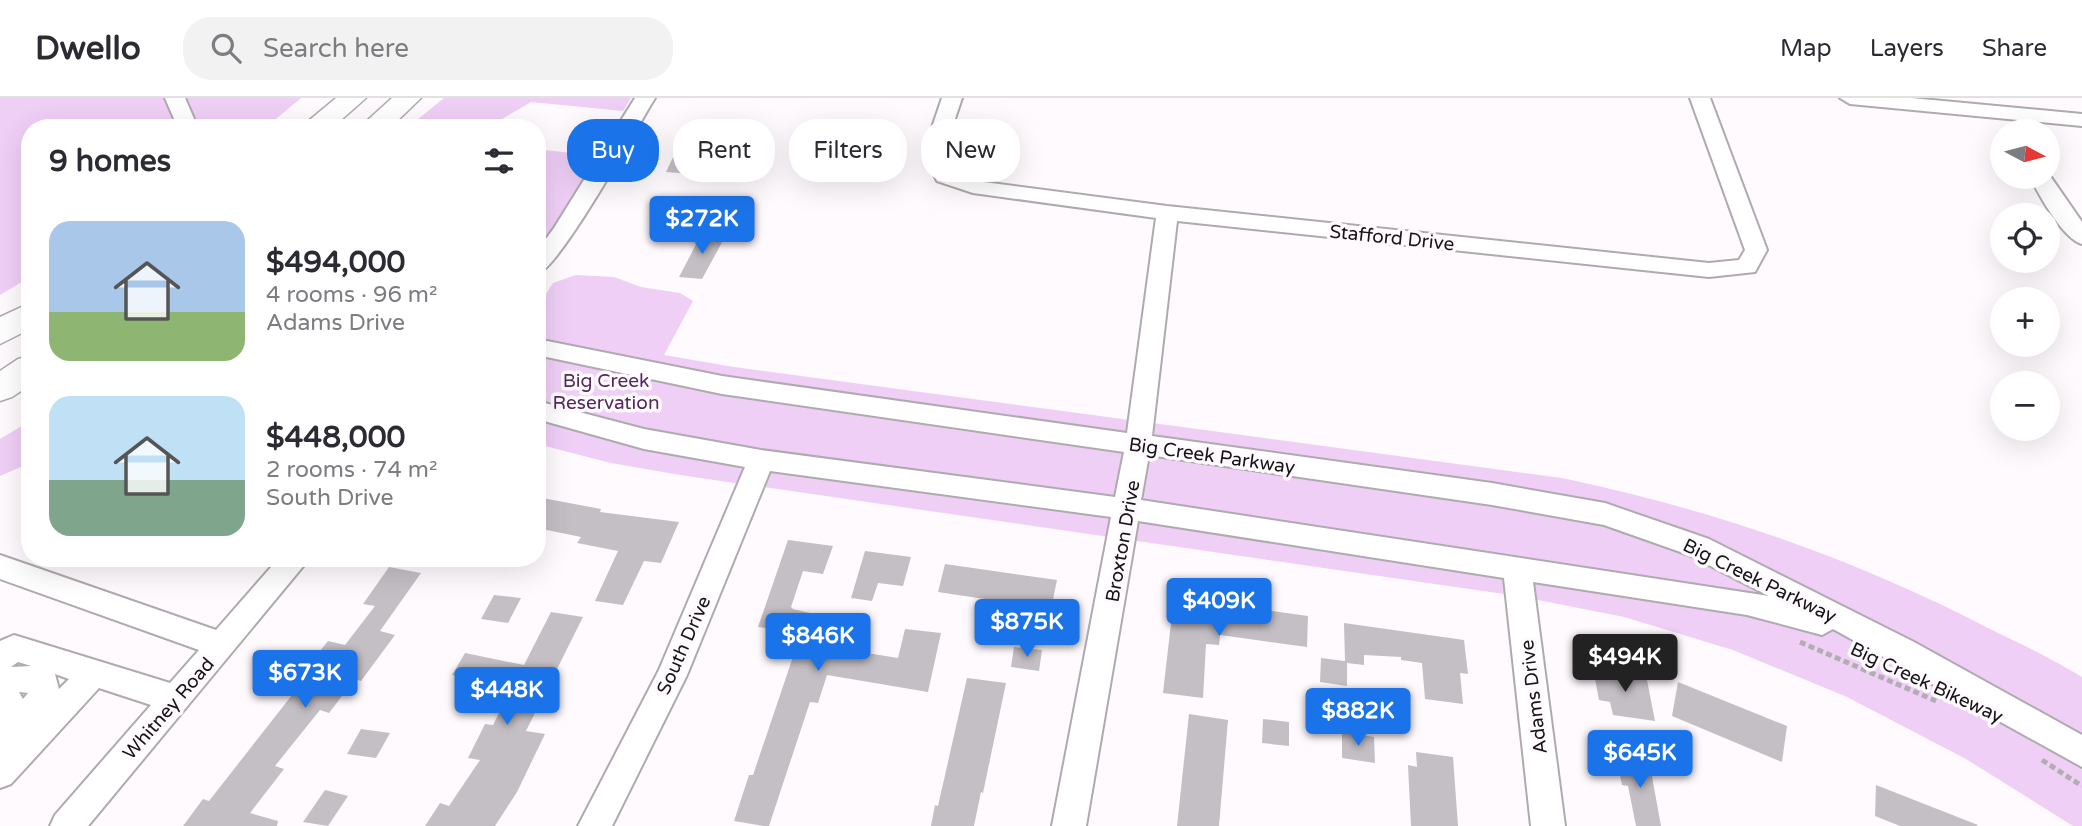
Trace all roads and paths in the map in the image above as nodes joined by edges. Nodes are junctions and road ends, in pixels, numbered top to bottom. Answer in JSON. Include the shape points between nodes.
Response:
{"nodes":[{"id":1,"x":175,"y":98,"type":"edge"},
{"id":2,"x":353,"y":98,"type":"edge"},
{"id":3,"x":408,"y":98,"type":"edge"},
{"id":4,"x":645,"y":98,"type":"edge"},
{"id":5,"x":952,"y":98,"type":"edge"},
{"id":6,"x":1700,"y":98,"type":"edge"},
{"id":7,"x":1850,"y":98,"type":"edge"},
{"id":8,"x":2002,"y":112,"type":"junction"},
{"id":9,"x":184,"y":119,"type":"edge"},
{"id":10,"x":326,"y":119,"type":"edge"},
{"id":11,"x":384,"y":119,"type":"edge"},
{"id":12,"x":2006,"y":119,"type":"edge"},
{"id":13,"x":2082,"y":120,"type":"edge"},
{"id":14,"x":2046,"y":189,"type":"edge"},
{"id":15,"x":1167,"y":213,"type":"junction"},
{"id":16,"x":2082,"y":237,"type":"edge"},
{"id":17,"x":546,"y":255,"type":"edge"},
{"id":18,"x":21,"y":319,"type":"edge"},
{"id":19,"x":0,"y":332,"type":"edge"},
{"id":20,"x":546,"y":349,"type":"edge"},
{"id":21,"x":21,"y":374,"type":"edge"},
{"id":22,"x":0,"y":387,"type":"edge"},
{"id":23,"x":546,"y":412,"type":"edge"},
{"id":24,"x":1138,"y":444,"type":"junction"},
{"id":25,"x":761,"y":460,"type":"junction"},
{"id":26,"x":1128,"y":509,"type":"junction"},
{"id":27,"x":0,"y":567,"type":"edge"},
{"id":28,"x":288,"y":567,"type":"edge"},
{"id":29,"x":1517,"y":568,"type":"junction"},
{"id":30,"x":1864,"y":632,"type":"junction"},
{"id":31,"x":1793,"y":639,"type":"dead end"},
{"id":32,"x":222,"y":645,"type":"junction"},
{"id":33,"x":0,"y":658,"type":"edge"},
{"id":34,"x":94,"y":673,"type":"junction"},
{"id":35,"x":0,"y":683,"type":"edge"},
{"id":36,"x":0,"y":692,"type":"edge"},
{"id":37,"x":176,"y":699,"type":"junction"},
{"id":38,"x":1941,"y":703,"type":"dead end"},
{"id":39,"x":0,"y":744,"type":"edge"},
{"id":40,"x":2031,"y":752,"type":"dead end"},
{"id":41,"x":2082,"y":752,"type":"edge"},
{"id":42,"x":0,"y":773,"type":"edge"},
{"id":43,"x":2082,"y":786,"type":"edge"},
{"id":44,"x":67,"y":826,"type":"edge"},
{"id":45,"x":595,"y":826,"type":"edge"},
{"id":46,"x":1069,"y":826,"type":"edge"},
{"id":47,"x":1548,"y":826,"type":"edge"}],
"edges":[{"from":1,"to":9,"type":"street"},
{"from":2,"to":10,"type":"highway"},
{"from":3,"to":11,"type":"highway"},
{"from":4,"to":17,"type":"street"},
{"from":5,"to":15,"type":"street","name":"Stafford Drive","via":[[933,154],[944,177],[973,187]]},
{"from":6,"to":15,"type":"street","name":"Stafford Drive","via":[[1756,250],[1747,267],[1709,270]]},
{"from":7,"to":8,"type":"street"},
{"from":8,"to":12,"type":"street"},
{"from":8,"to":13,"type":"street"},
{"from":14,"to":16,"type":"street"},
{"from":15,"to":24,"type":"street","name":"Broxton Drive"},
{"from":18,"to":19,"type":"highway"},
{"from":20,"to":24,"type":"street","name":"Big Creek Parkway","via":[[722,385]]},
{"from":21,"to":22,"type":"highway"},
{"from":23,"to":25,"type":"street","name":"Big Creek Parkway","via":[[644,439]]},
{"from":24,"to":26,"type":"street","name":"Broxton Drive"},
{"from":24,"to":30,"type":"street","name":"Big Creek Parkway","via":[[1605,514],[1699,547]]},
{"from":25,"to":26,"type":"street","name":"Big Creek Parkway"},
{"from":25,"to":45,"type":"street","name":"South Drive","via":[[672,675]]},
{"from":26,"to":29,"type":"street","name":"Big Creek Parkway"},
{"from":26,"to":46,"type":"street","name":"Broxton Drive"},
{"from":27,"to":32,"type":"street"},
{"from":28,"to":32,"type":"street","name":"Whitney Road"},
{"from":29,"to":30,"type":"street","name":"Big Creek Parkway","via":[[1747,603]]},
{"from":29,"to":47,"type":"street","name":"Adams Drive"},
{"from":30,"to":41,"type":"street","name":"Big Creek Parkway"},
{"from":31,"to":38,"type":"path","name":"Big Creek Bikeway"},
{"from":32,"to":37,"type":"street","name":"Whitney Road"},
{"from":33,"to":34,"type":"street","via":[[14,648]]},
{"from":34,"to":37,"type":"street"},
{"from":34,"to":42,"type":"street"},
{"from":35,"to":39,"type":"street","via":[[23,678],[44,683],[42,701]]},
{"from":36,"to":39,"type":"street","via":[[11,706]]},
{"from":37,"to":44,"type":"street","name":"Whitney Road"},
{"from":40,"to":43,"type":"path"}]}
